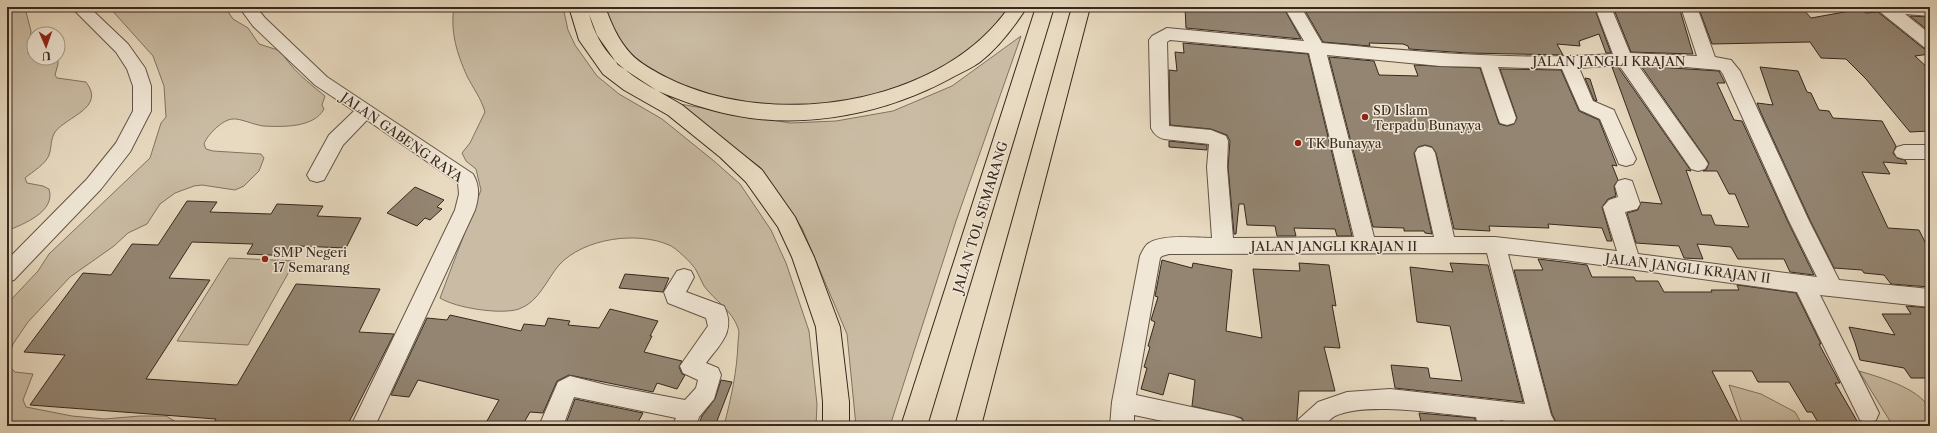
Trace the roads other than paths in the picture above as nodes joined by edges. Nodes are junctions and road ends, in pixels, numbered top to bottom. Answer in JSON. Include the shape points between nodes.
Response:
{"nodes":[{"id":1,"x":79,"y":7,"type":"edge"},
{"id":2,"x":247,"y":7,"type":"edge"},
{"id":3,"x":578,"y":7,"type":"edge"},
{"id":4,"x":596,"y":7,"type":"edge"},
{"id":5,"x":1018,"y":7,"type":"edge"},
{"id":6,"x":1045,"y":7,"type":"edge"},
{"id":7,"x":1081,"y":7,"type":"edge"},
{"id":8,"x":1092,"y":7,"type":"edge"},
{"id":9,"x":1292,"y":7,"type":"edge"},
{"id":10,"x":1603,"y":7,"type":"edge"},
{"id":11,"x":1689,"y":7,"type":"edge"},
{"id":12,"x":1886,"y":8,"type":"edge"},
{"id":13,"x":1930,"y":10,"type":"edge"},
{"id":14,"x":1930,"y":43,"type":"edge"},
{"id":15,"x":1316,"y":48,"type":"junction"},
{"id":16,"x":1624,"y":58,"type":"junction"},
{"id":17,"x":1487,"y":60,"type":"junction"},
{"id":18,"x":1708,"y":62,"type":"junction"},
{"id":19,"x":1568,"y":63,"type":"junction"},
{"id":20,"x":1056,"y":95,"type":"junction"},
{"id":21,"x":366,"y":110,"type":"junction"},
{"id":22,"x":1507,"y":118,"type":"dead end"},
{"id":23,"x":1904,"y":152,"type":"dead end"},
{"id":24,"x":1930,"y":152,"type":"edge"},
{"id":25,"x":1425,"y":154,"type":"dead end"},
{"id":26,"x":1626,"y":159,"type":"dead end"},
{"id":27,"x":1698,"y":164,"type":"dead end"},
{"id":28,"x":317,"y":176,"type":"dead end"},
{"id":29,"x":1626,"y":186,"type":"dead end"},
{"id":30,"x":1446,"y":245,"type":"junction"},
{"id":31,"x":1495,"y":245,"type":"junction"},
{"id":32,"x":1223,"y":246,"type":"junction"},
{"id":33,"x":1366,"y":246,"type":"junction"},
{"id":34,"x":1630,"y":261,"type":"junction"},
{"id":35,"x":7,"y":274,"type":"edge"},
{"id":36,"x":684,"y":277,"type":"dead end"},
{"id":37,"x":1803,"y":283,"type":"junction"},
{"id":38,"x":1832,"y":288,"type":"junction"},
{"id":39,"x":1930,"y":298,"type":"edge"},
{"id":40,"x":1122,"y":402,"type":"junction"},
{"id":41,"x":1868,"y":413,"type":"dead end"},
{"id":42,"x":1487,"y":417,"type":"edge"},
{"id":43,"x":687,"y":418,"type":"edge"},
{"id":44,"x":1542,"y":421,"type":"edge"},
{"id":45,"x":363,"y":426,"type":"edge"},
{"id":46,"x":551,"y":426,"type":"edge"},
{"id":47,"x":836,"y":426,"type":"edge"},
{"id":48,"x":914,"y":426,"type":"edge"},
{"id":49,"x":968,"y":426,"type":"edge"},
{"id":50,"x":1122,"y":426,"type":"edge"},
{"id":51,"x":1233,"y":426,"type":"edge"},
{"id":52,"x":1307,"y":426,"type":"edge"}],
"edges":[{"from":1,"to":35,"type":"street","via":[[122,48],[136,68],[142,86],[142,111],[123,147],[94,184]]},
{"from":2,"to":21,"type":"street","name":"JALAN GABENG RAYA","via":[[259,22],[321,81]]},
{"from":3,"to":47,"type":"highway","via":[[590,40],[610,69],[631,85],[674,110],[728,152],[754,176],[786,223],[803,257],[828,327]]},
{"from":4,"to":5,"type":"highway","via":[[606,35],[626,60],[664,86],[734,108],[785,113],[823,112],[878,101],[924,84],[973,57],[1004,28]]},
{"from":6,"to":48,"type":"highway","name":"JALAN TOL SEMARANG"},
{"from":7,"to":20,"type":"highway"},
{"from":8,"to":20,"type":"highway"},
{"from":9,"to":15,"type":"street"},
{"from":10,"to":16,"type":"street"},
{"from":11,"to":18,"type":"street"},
{"from":12,"to":13,"type":"street"},
{"from":12,"to":14,"type":"street"},
{"from":15,"to":17,"type":"street","name":"JALAN JANGLI KRAJAN","via":[[1410,58]]},
{"from":15,"to":32,"type":"street","name":"JALAN JANGLI KRAJAN","via":[[1173,33],[1163,35],[1158,40],[1160,128],[1164,132],[1211,137],[1219,141],[1217,167]]},
{"from":15,"to":33,"type":"street"},
{"from":16,"to":18,"type":"street","name":"JALAN JANGLI KRAJAN"},
{"from":16,"to":19,"type":"street","name":"JALAN JANGLI KRAJAN"},
{"from":16,"to":27,"type":"street"},
{"from":17,"to":19,"type":"street","name":"JALAN JANGLI KRAJAN"},
{"from":17,"to":22,"type":"street"},
{"from":18,"to":38,"type":"street","name":"JALAN JANGLI KRAJAN","via":[[1725,64],[1732,71]]},
{"from":19,"to":26,"type":"street","via":[[1586,105],[1607,115]]},
{"from":20,"to":49,"type":"highway"},
{"from":21,"to":28,"type":"street","via":[[336,140]]},
{"from":21,"to":45,"type":"street","name":"JALAN GABENG RAYA","via":[[466,179],[469,190],[465,210]]},
{"from":23,"to":24,"type":"street"},
{"from":25,"to":30,"type":"street"},
{"from":29,"to":34,"type":"street","via":[[1630,204],[1613,207]]},
{"from":30,"to":31,"type":"street","name":"JALAN JANGLI KRAJAN II"},
{"from":30,"to":33,"type":"street","name":"JALAN JANGLI KRAJAN II"},
{"from":31,"to":34,"type":"street","name":"JALAN JANGLI KRAJAN II"},
{"from":31,"to":44,"type":"street"},
{"from":32,"to":33,"type":"street","name":"JALAN JANGLI KRAJAN II"},
{"from":32,"to":40,"type":"street","name":"JALAN JANGLI KRAJAN II","via":[[1169,246],[1155,249],[1150,256]]},
{"from":34,"to":37,"type":"street","name":"JALAN JANGLI KRAJAN II"},
{"from":36,"to":43,"type":"street","via":[[675,292],[676,297],[712,310],[718,317],[717,332],[691,366],[710,375],[706,392]]},
{"from":37,"to":38,"type":"street","name":"JALAN JANGLI KRAJAN II"},
{"from":37,"to":41,"type":"street"},
{"from":38,"to":39,"type":"street","name":"JALAN JANGLI KRAJAN II"},
{"from":40,"to":50,"type":"street"},
{"from":40,"to":51,"type":"street"},
{"from":42,"to":44,"type":"street"},
{"from":42,"to":52,"type":"street","via":[[1390,399],[1347,402],[1326,409]]},
{"from":43,"to":46,"type":"street","via":[[570,386],[566,389]]}]}
